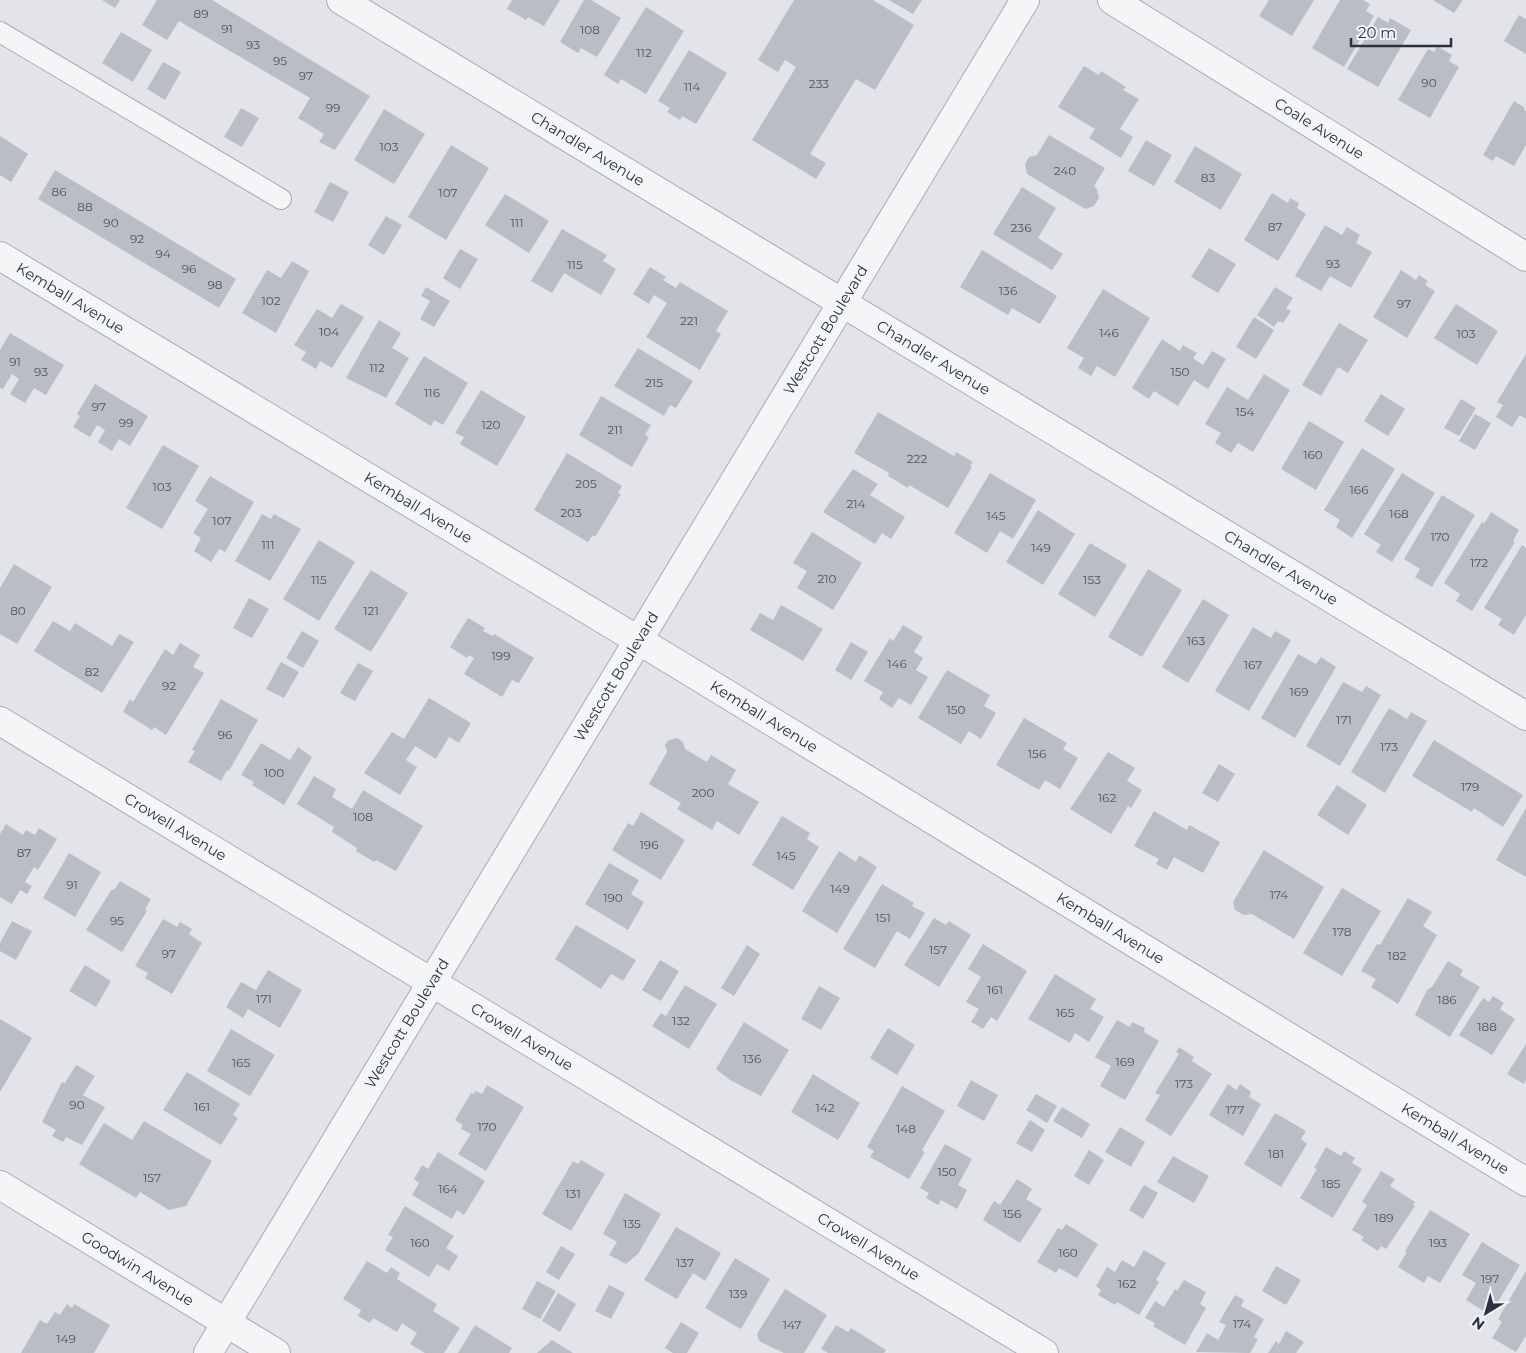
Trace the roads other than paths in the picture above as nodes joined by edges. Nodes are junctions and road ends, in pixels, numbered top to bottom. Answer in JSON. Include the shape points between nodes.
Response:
{"nodes":[{"id":1,"x":341,"y":0,"type":"edge"},
{"id":2,"x":1025,"y":0,"type":"edge"},
{"id":3,"x":1112,"y":0,"type":"edge"},
{"id":4,"x":0,"y":32,"type":"edge"},
{"id":5,"x":280,"y":199,"type":"dead end"},
{"id":6,"x":0,"y":256,"type":"edge"},
{"id":7,"x":1526,"y":257,"type":"edge"},
{"id":8,"x":842,"y":303,"type":"junction"},
{"id":9,"x":639,"y":640,"type":"junction"},
{"id":10,"x":1526,"y":716,"type":"edge"},
{"id":11,"x":0,"y":721,"type":"edge"},
{"id":12,"x":432,"y":982,"type":"junction"},
{"id":13,"x":1526,"y":1182,"type":"edge"},
{"id":14,"x":0,"y":1185,"type":"edge"},
{"id":15,"x":226,"y":1323,"type":"junction"},
{"id":16,"x":208,"y":1353,"type":"edge"},
{"id":17,"x":276,"y":1353,"type":"edge"},
{"id":18,"x":1044,"y":1353,"type":"edge"}],
"edges":[{"from":1,"to":8,"type":"street","name":"Chandler Avenue"},
{"from":2,"to":8,"type":"street","name":"Westcott Boulevard"},
{"from":3,"to":7,"type":"street","name":"Coale Avenue"},
{"from":4,"to":5,"type":"lane"},
{"from":6,"to":9,"type":"street","name":"Kemball Avenue"},
{"from":8,"to":9,"type":"street","name":"Westcott Boulevard"},
{"from":8,"to":10,"type":"street","name":"Chandler Avenue"},
{"from":9,"to":12,"type":"street","name":"Westcott Boulevard"},
{"from":9,"to":13,"type":"street","name":"Kemball Avenue"},
{"from":11,"to":12,"type":"street","name":"Crowell Avenue"},
{"from":12,"to":15,"type":"street","name":"Westcott Boulevard"},
{"from":12,"to":18,"type":"street","name":"Crowell Avenue"},
{"from":14,"to":15,"type":"street","name":"Goodwin Avenue"},
{"from":15,"to":16,"type":"street","name":"Westcott Boulevard"},
{"from":15,"to":17,"type":"street","name":"Goodwin Avenue"}]}
